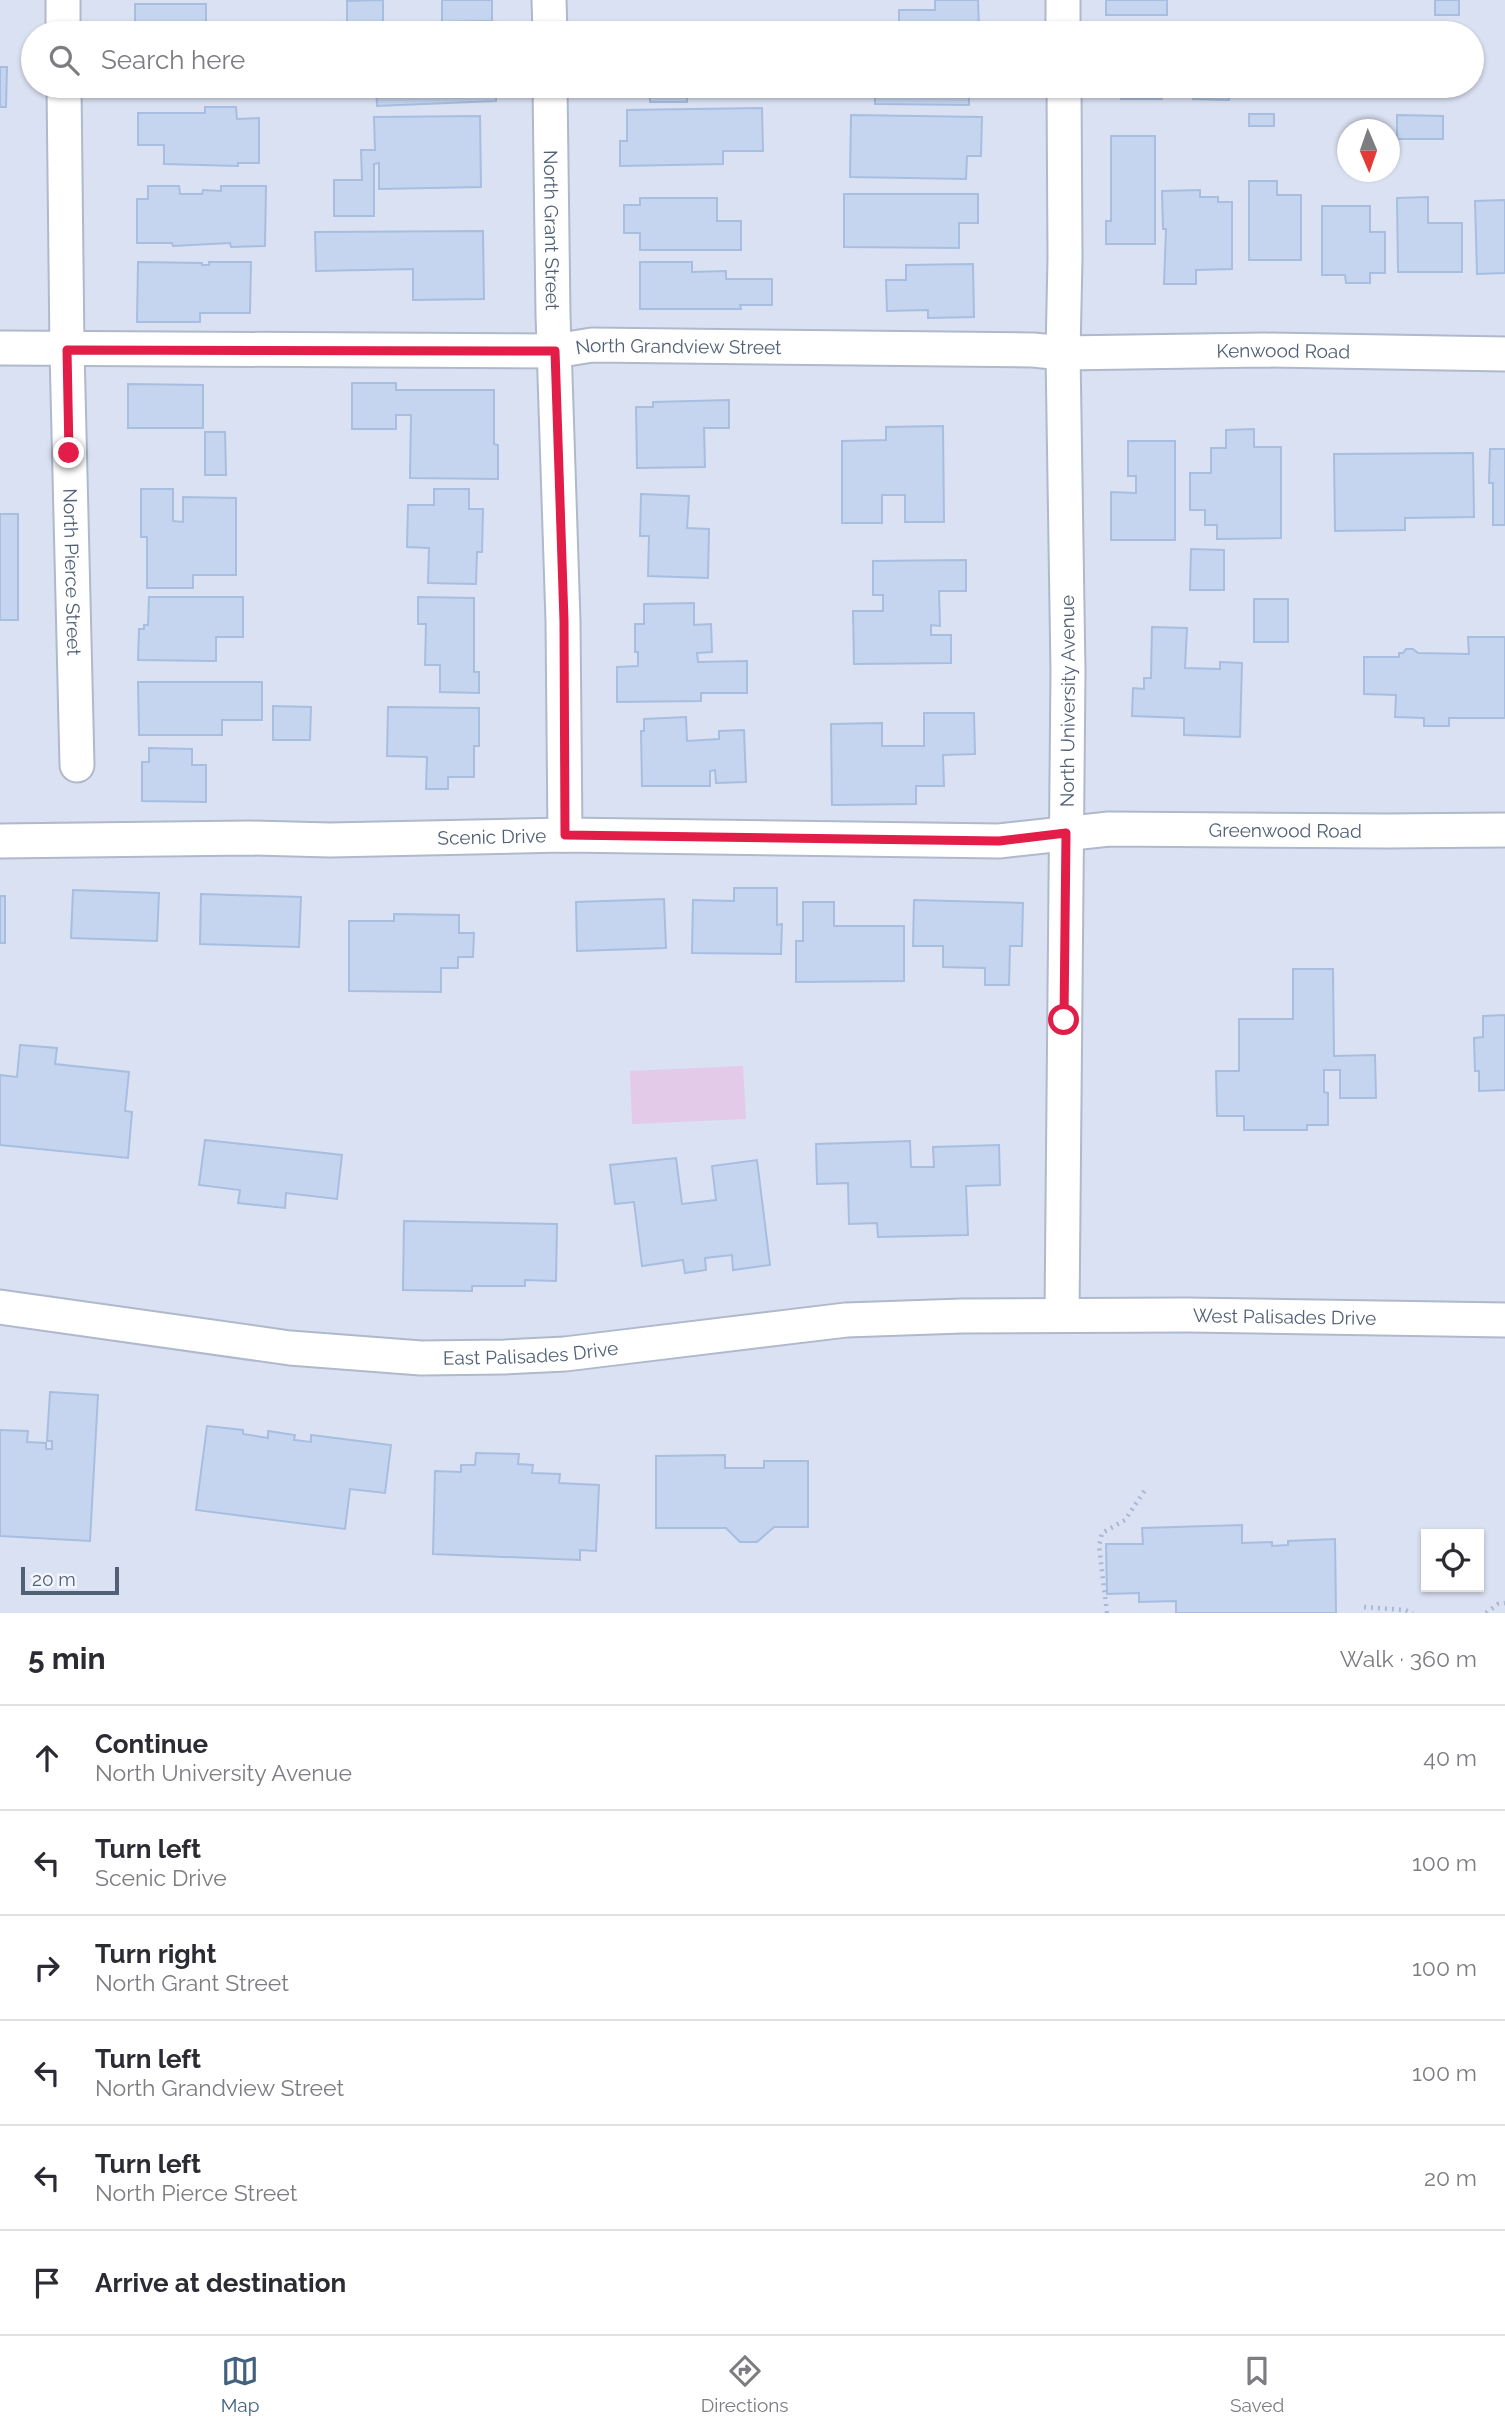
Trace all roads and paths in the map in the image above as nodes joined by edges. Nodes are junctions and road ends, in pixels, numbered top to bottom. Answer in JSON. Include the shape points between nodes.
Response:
{"nodes":[{"id":1,"x":63,"y":0,"type":"edge"},
{"id":2,"x":549,"y":0,"type":"edge"},
{"id":3,"x":1063,"y":0,"type":"edge"},
{"id":4,"x":63,"y":21,"type":"edge"},
{"id":5,"x":550,"y":21,"type":"edge"},
{"id":6,"x":1063,"y":21,"type":"edge"},
{"id":7,"x":64,"y":98,"type":"edge"},
{"id":8,"x":550,"y":98,"type":"edge"},
{"id":9,"x":1063,"y":98,"type":"edge"},
{"id":10,"x":0,"y":348,"type":"edge"},
{"id":11,"x":67,"y":350,"type":"junction"},
{"id":12,"x":555,"y":351,"type":"junction"},
{"id":13,"x":1063,"y":353,"type":"junction"},
{"id":14,"x":1505,"y":354,"type":"edge"},
{"id":15,"x":77,"y":765,"type":"dead end"},
{"id":16,"x":1505,"y":830,"type":"edge"},
{"id":17,"x":1066,"y":833,"type":"junction"},
{"id":18,"x":565,"y":835,"type":"junction"},
{"id":19,"x":0,"y":841,"type":"edge"},
{"id":20,"x":0,"y":1307,"type":"edge"},
{"id":21,"x":1062,"y":1315,"type":"junction"},
{"id":22,"x":1505,"y":1320,"type":"edge"},
{"id":23,"x":1145,"y":1490,"type":"dead end"},
{"id":24,"x":1505,"y":1604,"type":"edge"},
{"id":25,"x":1364,"y":1607,"type":"dead end"},
{"id":26,"x":1107,"y":1613,"type":"edge"},
{"id":27,"x":1413,"y":1613,"type":"edge"},
{"id":28,"x":1486,"y":1613,"type":"edge"}],
"edges":[{"from":1,"to":4,"type":"street"},
{"from":2,"to":5,"type":"street"},
{"from":3,"to":6,"type":"street"},
{"from":7,"to":11,"type":"street","name":"North Pierce Street"},
{"from":8,"to":12,"type":"street","name":"North Grant Street"},
{"from":9,"to":13,"type":"street","name":"North University Avenue"},
{"from":10,"to":11,"type":"street","name":"North Grandview Street"},
{"from":11,"to":12,"type":"street","name":"North Grandview Street"},
{"from":11,"to":15,"type":"street","name":"North Pierce Street"},
{"from":12,"to":13,"type":"street","name":"North Grandview Street","via":[[592,345]]},
{"from":12,"to":18,"type":"street","name":"North Grant Street"},
{"from":13,"to":14,"type":"street","name":"Kenwood Road"},
{"from":13,"to":17,"type":"street","name":"North University Avenue"},
{"from":16,"to":17,"type":"street","name":"Greenwood Road","via":[[1109,829]]},
{"from":17,"to":18,"type":"street","name":"Scenic Drive","via":[[999,841]]},
{"from":17,"to":21,"type":"street","name":"North University Avenue"},
{"from":18,"to":19,"type":"street","name":"Scenic Drive"},
{"from":20,"to":21,"type":"street","name":"East Palisades Drive","via":[[290,1348],[421,1358],[565,1354],[846,1320]]},
{"from":21,"to":22,"type":"street","name":"West Palisades Drive"},
{"from":23,"to":26,"type":"path","via":[[1125,1520],[1102,1533],[1099,1546]]},
{"from":24,"to":28,"type":"path"},
{"from":25,"to":27,"type":"path"}]}
